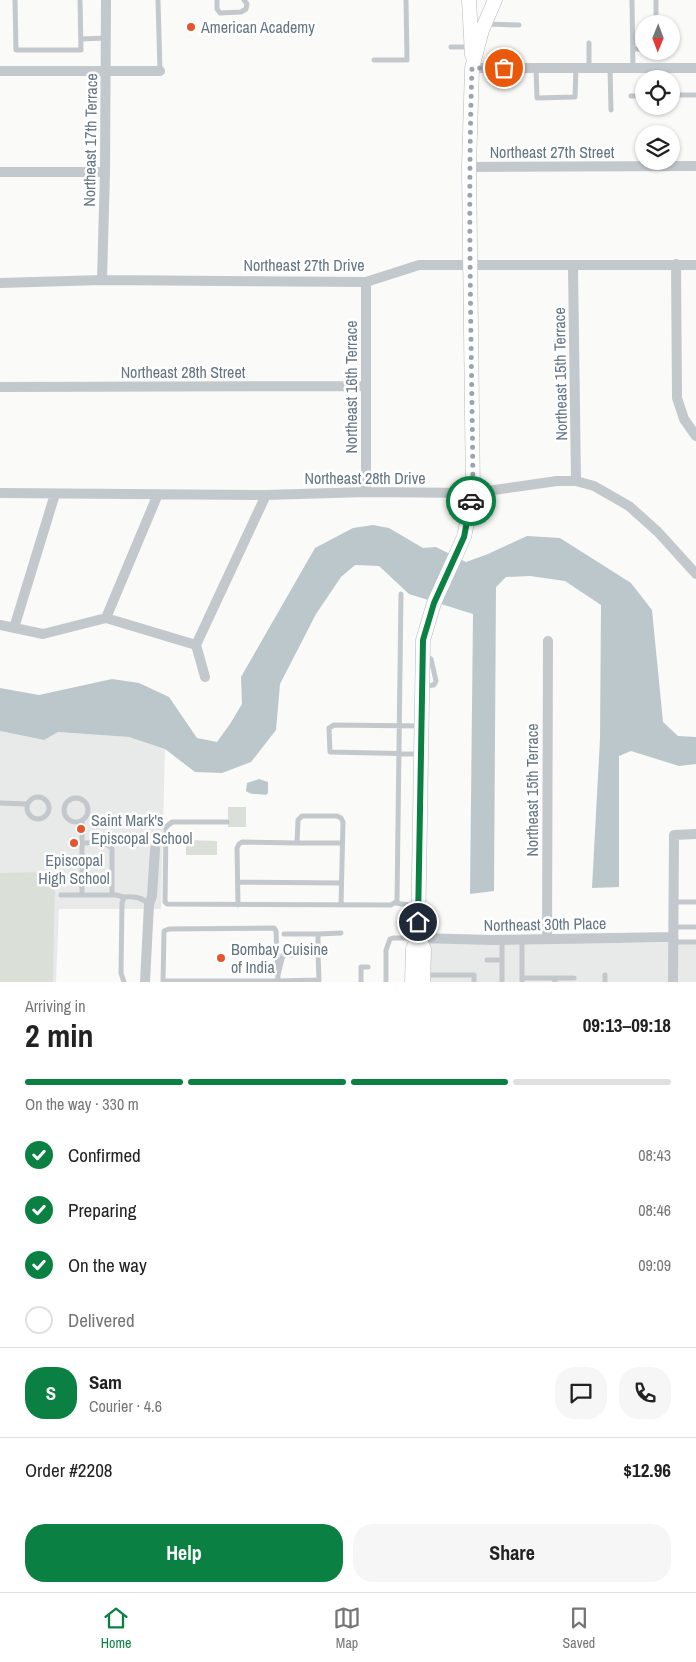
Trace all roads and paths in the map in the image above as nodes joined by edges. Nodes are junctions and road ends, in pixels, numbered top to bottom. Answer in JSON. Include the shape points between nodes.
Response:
{"nodes":[{"id":1,"x":15,"y":0,"type":"edge"},
{"id":2,"x":80,"y":0,"type":"edge"},
{"id":3,"x":106,"y":0,"type":"edge"},
{"id":4,"x":158,"y":0,"type":"edge"},
{"id":5,"x":217,"y":0,"type":"edge"},
{"id":6,"x":244,"y":0,"type":"edge"},
{"id":7,"x":406,"y":0,"type":"edge"},
{"id":8,"x":469,"y":0,"type":"edge"},
{"id":9,"x":496,"y":0,"type":"edge"},
{"id":10,"x":632,"y":0,"type":"edge"},
{"id":11,"x":656,"y":0,"type":"edge"},
{"id":12,"x":656,"y":15,"type":"edge"},
{"id":13,"x":485,"y":24,"type":"junction"},
{"id":14,"x":519,"y":24,"type":"dead end"},
{"id":15,"x":106,"y":38,"type":"junction"},
{"id":16,"x":81,"y":39,"type":"junction"},
{"id":17,"x":589,"y":43,"type":"dead end"},
{"id":18,"x":451,"y":47,"type":"dead end"},
{"id":19,"x":474,"y":47,"type":"junction"},
{"id":20,"x":633,"y":49,"type":"joint"},
{"id":21,"x":374,"y":60,"type":"dead end"},
{"id":22,"x":472,"y":68,"type":"junction"},
{"id":23,"x":536,"y":68,"type":"junction"},
{"id":24,"x":576,"y":68,"type":"junction"},
{"id":25,"x":589,"y":68,"type":"junction"},
{"id":26,"x":610,"y":68,"type":"junction"},
{"id":27,"x":633,"y":68,"type":"junction"},
{"id":28,"x":696,"y":68,"type":"edge"},
{"id":29,"x":0,"y":71,"type":"edge"},
{"id":30,"x":160,"y":71,"type":"joint"},
{"id":31,"x":107,"y":72,"type":"junction"},
{"id":32,"x":696,"y":95,"type":"edge"},
{"id":33,"x":631,"y":96,"type":"dead end"},
{"id":34,"x":635,"y":96,"type":"edge"},
{"id":35,"x":680,"y":96,"type":"edge"},
{"id":36,"x":611,"y":110,"type":"dead end"},
{"id":37,"x":696,"y":166,"type":"edge"},
{"id":38,"x":469,"y":168,"type":"junction"},
{"id":39,"x":0,"y":172,"type":"edge"},
{"id":40,"x":105,"y":172,"type":"junction"},
{"id":41,"x":676,"y":264,"type":"junction"},
{"id":42,"x":696,"y":264,"type":"edge"},
{"id":43,"x":471,"y":266,"type":"junction"},
{"id":44,"x":573,"y":266,"type":"junction"},
{"id":45,"x":102,"y":280,"type":"junction"},
{"id":46,"x":366,"y":282,"type":"junction"},
{"id":47,"x":0,"y":283,"type":"edge"},
{"id":48,"x":366,"y":386,"type":"junction"},
{"id":49,"x":0,"y":387,"type":"edge"},
{"id":50,"x":696,"y":436,"type":"edge"},
{"id":51,"x":576,"y":481,"type":"junction"},
{"id":52,"x":366,"y":492,"type":"junction"},
{"id":53,"x":0,"y":493,"type":"edge"},
{"id":54,"x":473,"y":493,"type":"junction"},
{"id":55,"x":55,"y":494,"type":"junction"},
{"id":56,"x":158,"y":494,"type":"junction"},
{"id":57,"x":266,"y":495,"type":"junction"},
{"id":58,"x":696,"y":574,"type":"edge"},
{"id":59,"x":401,"y":594,"type":"dead end"},
{"id":60,"x":106,"y":618,"type":"junction"},
{"id":61,"x":0,"y":625,"type":"edge"},
{"id":62,"x":14,"y":628,"type":"junction"},
{"id":63,"x":548,"y":642,"type":"dead end"},
{"id":64,"x":196,"y":645,"type":"junction"},
{"id":65,"x":205,"y":677,"type":"dead end"},
{"id":66,"x":400,"y":726,"type":"junction"},
{"id":67,"x":421,"y":726,"type":"junction"},
{"id":68,"x":399,"y":754,"type":"junction"},
{"id":69,"x":421,"y":754,"type":"junction"},
{"id":70,"x":0,"y":803,"type":"edge"},
{"id":71,"x":27,"y":804,"type":"junction"},
{"id":72,"x":82,"y":821,"type":"junction"},
{"id":73,"x":227,"y":822,"type":"dead end"},
{"id":74,"x":696,"y":834,"type":"edge"},
{"id":75,"x":82,"y":843,"type":"junction"},
{"id":76,"x":297,"y":843,"type":"junction"},
{"id":77,"x":342,"y":843,"type":"junction"},
{"id":78,"x":155,"y":848,"type":"dead end"},
{"id":79,"x":238,"y":882,"type":"junction"},
{"id":80,"x":342,"y":883,"type":"junction"},
{"id":81,"x":62,"y":895,"type":"dead end"},
{"id":82,"x":82,"y":895,"type":"junction"},
{"id":83,"x":112,"y":895,"type":"junction"},
{"id":84,"x":124,"y":897,"type":"junction"},
{"id":85,"x":673,"y":902,"type":"junction"},
{"id":86,"x":696,"y":902,"type":"edge"},
{"id":87,"x":395,"y":903,"type":"junction"},
{"id":88,"x":149,"y":904,"type":"junction"},
{"id":89,"x":238,"y":905,"type":"junction"},
{"id":90,"x":341,"y":905,"type":"junction"},
{"id":91,"x":419,"y":907,"type":"junction"},
{"id":92,"x":696,"y":927,"type":"edge"},
{"id":93,"x":341,"y":933,"type":"dead end"},
{"id":94,"x":284,"y":934,"type":"dead end"},
{"id":95,"x":318,"y":934,"type":"junction"},
{"id":96,"x":673,"y":935,"type":"junction"},
{"id":97,"x":418,"y":938,"type":"junction"},
{"id":98,"x":522,"y":939,"type":"junction"},
{"id":99,"x":547,"y":939,"type":"junction"},
{"id":100,"x":502,"y":940,"type":"junction"},
{"id":101,"x":696,"y":942,"type":"edge"},
{"id":102,"x":318,"y":954,"type":"junction"},
{"id":103,"x":487,"y":960,"type":"dead end"},
{"id":104,"x":502,"y":960,"type":"junction"},
{"id":105,"x":368,"y":967,"type":"dead end"},
{"id":106,"x":605,"y":975,"type":"dead end"},
{"id":107,"x":574,"y":978,"type":"dead end"},
{"id":108,"x":278,"y":979,"type":"edge"},
{"id":109,"x":420,"y":980,"type":"edge"},
{"id":110,"x":522,"y":980,"type":"edge"},
{"id":111,"x":554,"y":980,"type":"edge"},
{"id":112,"x":124,"y":982,"type":"edge"},
{"id":113,"x":145,"y":982,"type":"edge"},
{"id":114,"x":163,"y":982,"type":"edge"},
{"id":115,"x":362,"y":982,"type":"edge"},
{"id":116,"x":386,"y":982,"type":"edge"},
{"id":117,"x":474,"y":982,"type":"edge"},
{"id":118,"x":502,"y":982,"type":"edge"},
{"id":119,"x":605,"y":982,"type":"edge"},
{"id":120,"x":673,"y":982,"type":"edge"}],
"edges":[{"from":1,"to":16,"type":"lane","via":[[16,50],[82,50]]},
{"from":2,"to":16,"type":"lane"},
{"from":3,"to":15,"type":"street","name":"Northeast 17th Terrace"},
{"from":4,"to":30,"type":"lane"},
{"from":5,"to":6,"type":"lane","via":[[220,13],[241,12],[246,9]]},
{"from":7,"to":21,"type":"lane","via":[[406,60]]},
{"from":8,"to":19,"type":"street"},
{"from":9,"to":13,"type":"street"},
{"from":10,"to":20,"type":"lane"},
{"from":11,"to":12,"type":"lane"},
{"from":13,"to":14,"type":"lane"},
{"from":13,"to":19,"type":"street"},
{"from":15,"to":16,"type":"lane"},
{"from":15,"to":31,"type":"street","name":"Northeast 17th Terrace"},
{"from":17,"to":25,"type":"lane"},
{"from":18,"to":19,"type":"lane"},
{"from":19,"to":22,"type":"street"},
{"from":20,"to":27,"type":"lane"},
{"from":22,"to":23,"type":"street"},
{"from":22,"to":38,"type":"street"},
{"from":23,"to":24,"type":"street"},
{"from":23,"to":24,"type":"lane","via":[[537,98],[575,97]]},
{"from":24,"to":25,"type":"street"},
{"from":25,"to":26,"type":"street"},
{"from":26,"to":27,"type":"street"},
{"from":26,"to":36,"type":"lane"},
{"from":27,"to":28,"type":"street"},
{"from":29,"to":31,"type":"street"},
{"from":30,"to":31,"type":"street"},
{"from":31,"to":40,"type":"street","name":"Northeast 17th Terrace"},
{"from":32,"to":35,"type":"lane"},
{"from":33,"to":34,"type":"lane"},
{"from":37,"to":38,"type":"street","name":"Northeast 27th Street"},
{"from":38,"to":43,"type":"street"},
{"from":39,"to":40,"type":"street"},
{"from":40,"to":45,"type":"street","name":"Northeast 17th Terrace"},
{"from":41,"to":42,"type":"street","name":"Northeast 27th Drive"},
{"from":41,"to":44,"type":"street","name":"Northeast 27th Drive"},
{"from":41,"to":50,"type":"street","via":[[677,398],[684,419]]},
{"from":43,"to":44,"type":"street","name":"Northeast 27th Drive"},
{"from":43,"to":46,"type":"street","name":"Northeast 27th Drive","via":[[419,265]]},
{"from":43,"to":54,"type":"street"},
{"from":44,"to":51,"type":"street","name":"Northeast 15th Terrace"},
{"from":45,"to":46,"type":"street","name":"Northeast 27th Drive"},
{"from":45,"to":47,"type":"street","name":"Northeast 27th Drive"},
{"from":46,"to":48,"type":"street","name":"Northeast 16th Terrace"},
{"from":48,"to":49,"type":"street","name":"Northeast 28th Street"},
{"from":48,"to":52,"type":"street","name":"Northeast 16th Terrace"},
{"from":51,"to":54,"type":"street","name":"Northeast 28th Drive"},
{"from":51,"to":58,"type":"street","name":"Northeast 28th Drive","via":[[594,486],[629,506]]},
{"from":52,"to":54,"type":"street","name":"Northeast 28th Drive"},
{"from":52,"to":57,"type":"street","name":"Northeast 28th Drive"},
{"from":53,"to":55,"type":"street","name":"Northeast 28th Drive"},
{"from":54,"to":67,"type":"street","via":[[466,530],[434,603],[426,630],[422,654]]},
{"from":55,"to":56,"type":"street","name":"Northeast 28th Drive"},
{"from":55,"to":62,"type":"street"},
{"from":56,"to":57,"type":"street","name":"Northeast 28th Drive"},
{"from":56,"to":60,"type":"street"},
{"from":57,"to":64,"type":"street"},
{"from":59,"to":66,"type":"lane"},
{"from":60,"to":62,"type":"street","via":[[43,634]]},
{"from":60,"to":64,"type":"street"},
{"from":61,"to":62,"type":"street"},
{"from":63,"to":99,"type":"street","name":"Northeast 15th Terrace"},
{"from":64,"to":65,"type":"street"},
{"from":66,"to":67,"type":"lane"},
{"from":66,"to":68,"type":"lane"},
{"from":66,"to":68,"type":"lane","via":[[334,724],[329,728],[330,752]]},
{"from":67,"to":69,"type":"street"},
{"from":68,"to":69,"type":"lane"},
{"from":68,"to":87,"type":"lane","via":[[398,897]]},
{"from":69,"to":91,"type":"street"},
{"from":70,"to":71,"type":"lane"},
{"from":71,"to":71,"type":"lane","via":[[27,812],[36,819],[49,812],[49,805],[42,797],[34,797]]},
{"from":72,"to":72,"type":"lane","via":[[87,812],[86,801],[70,799],[65,805],[66,816],[74,822]]},
{"from":72,"to":75,"type":"lane"},
{"from":73,"to":89,"type":"lane","via":[[168,824],[166,902],[172,905]]},
{"from":74,"to":85,"type":"street","via":[[674,835]]},
{"from":75,"to":82,"type":"lane"},
{"from":75,"to":83,"type":"lane","via":[[103,843],[112,850]]},
{"from":76,"to":77,"type":"lane"},
{"from":76,"to":77,"type":"lane","via":[[298,820],[302,816],[337,816],[343,822]]},
{"from":76,"to":79,"type":"lane","via":[[242,842],[237,848]]},
{"from":77,"to":80,"type":"lane"},
{"from":78,"to":88,"type":"street"},
{"from":79,"to":80,"type":"lane"},
{"from":79,"to":89,"type":"lane"},
{"from":80,"to":90,"type":"lane"},
{"from":81,"to":82,"type":"lane"},
{"from":82,"to":83,"type":"lane"},
{"from":83,"to":84,"type":"lane"},
{"from":84,"to":88,"type":"lane","via":[[136,897]]},
{"from":84,"to":112,"type":"lane","via":[[121,973]]},
{"from":85,"to":86,"type":"lane"},
{"from":85,"to":96,"type":"street"},
{"from":87,"to":90,"type":"lane"},
{"from":87,"to":91,"type":"lane"},
{"from":88,"to":113,"type":"street"},
{"from":89,"to":90,"type":"lane"},
{"from":91,"to":97,"type":"street"},
{"from":92,"to":96,"type":"lane"},
{"from":93,"to":95,"type":"lane"},
{"from":94,"to":95,"type":"lane"},
{"from":95,"to":102,"type":"lane"},
{"from":96,"to":99,"type":"street","name":"Northeast 30th Place"},
{"from":96,"to":101,"type":"lane"},
{"from":96,"to":120,"type":"street"},
{"from":97,"to":100,"type":"street","name":"Northeast 30th Place"},
{"from":97,"to":109,"type":"street","via":[[413,948]]},
{"from":97,"to":116,"type":"lane","via":[[390,939],[384,967]]},
{"from":98,"to":99,"type":"street","name":"Northeast 30th Place"},
{"from":98,"to":100,"type":"street","name":"Northeast 30th Place"},
{"from":98,"to":110,"type":"lane"},
{"from":100,"to":104,"type":"lane"},
{"from":102,"to":108,"type":"lane","via":[[283,955]]},
{"from":102,"to":108,"type":"lane","via":[[319,980]]},
{"from":103,"to":104,"type":"lane"},
{"from":104,"to":118,"type":"lane"},
{"from":105,"to":115,"type":"lane","via":[[361,968]]},
{"from":106,"to":119,"type":"lane"},
{"from":107,"to":111,"type":"lane"},
{"from":108,"to":114,"type":"lane"},
{"from":108,"to":114,"type":"lane","via":[[274,928],[169,929],[164,931]]},
{"from":109,"to":117,"type":"lane","via":[[474,975]]},
{"from":110,"to":111,"type":"lane"}]}
